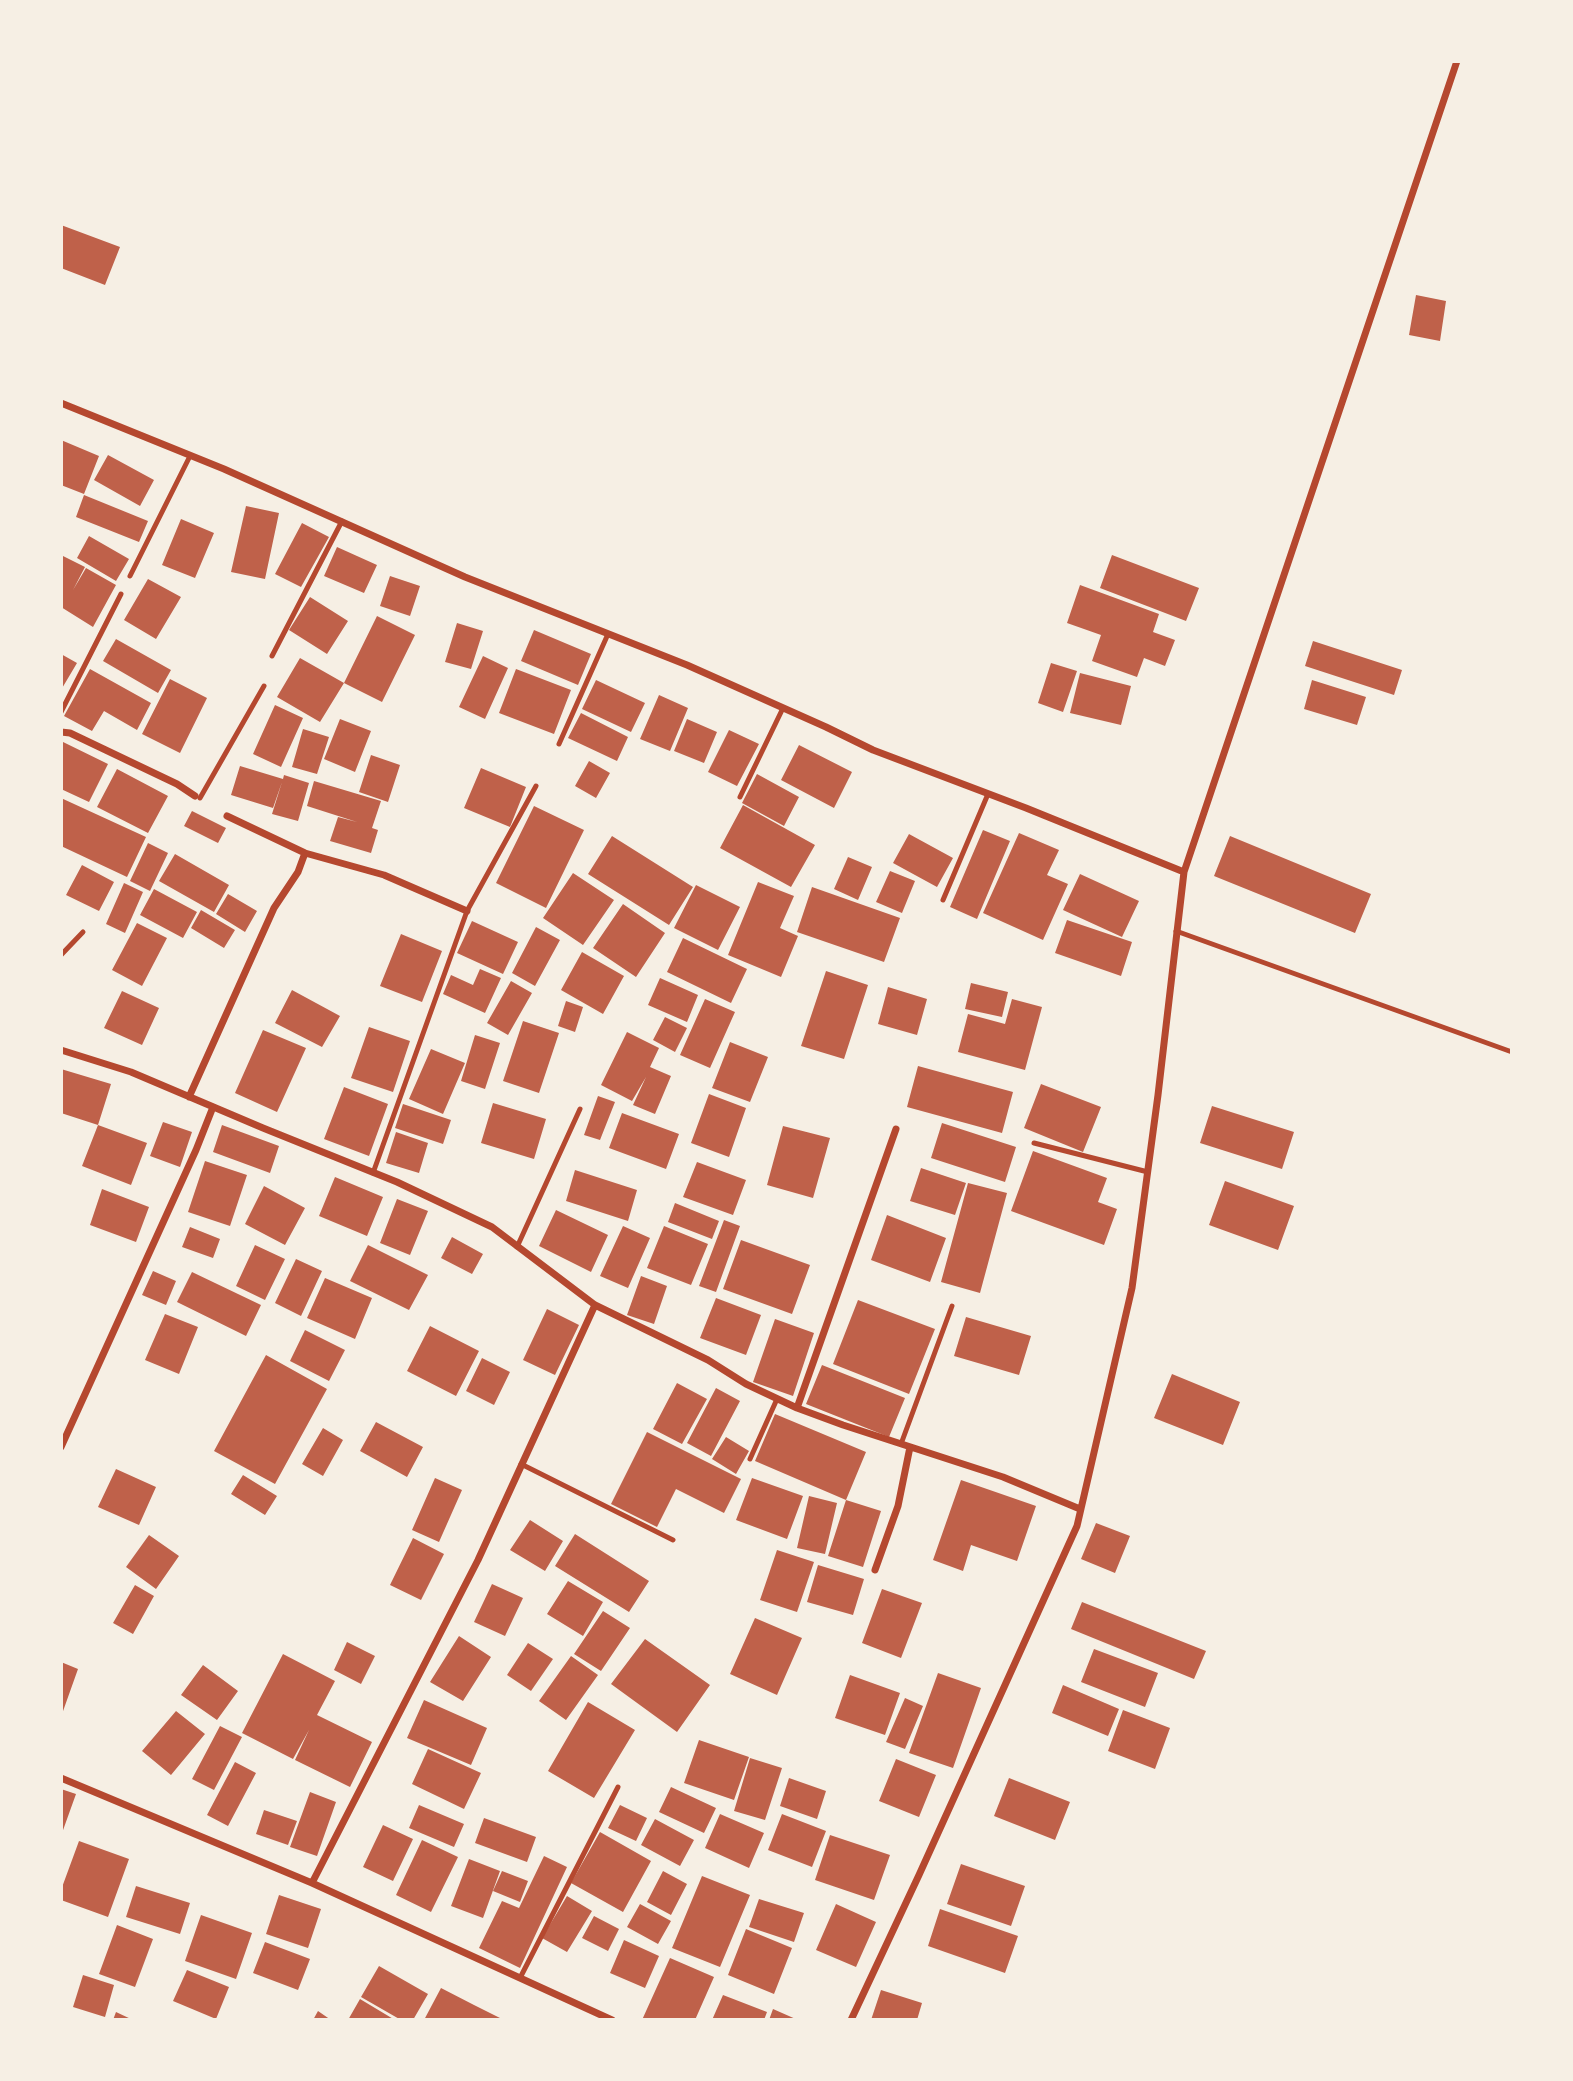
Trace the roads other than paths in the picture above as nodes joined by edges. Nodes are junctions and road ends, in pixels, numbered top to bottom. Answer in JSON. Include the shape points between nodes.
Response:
{"nodes":[{"id":1,"x":1457,"y":61,"type":"edge"},
{"id":2,"x":61,"y":403,"type":"edge"},
{"id":3,"x":190,"y":456,"type":"junction"},
{"id":4,"x":342,"y":522,"type":"junction"},
{"id":5,"x":130,"y":576,"type":"dead end"},
{"id":6,"x":121,"y":594,"type":"dead end"},
{"id":7,"x":608,"y":634,"type":"junction"},
{"id":8,"x":272,"y":656,"type":"dead end"},
{"id":9,"x":264,"y":686,"type":"dead end"},
{"id":10,"x":783,"y":708,"type":"junction"},
{"id":11,"x":61,"y":712,"type":"edge"},
{"id":12,"x":61,"y":732,"type":"edge"},
{"id":13,"x":558,"y":744,"type":"dead end"},
{"id":14,"x":536,"y":786,"type":"dead end"},
{"id":15,"x":988,"y":794,"type":"junction"},
{"id":16,"x":198,"y":797,"type":"joint"},
{"id":17,"x":740,"y":797,"type":"dead end"},
{"id":18,"x":227,"y":816,"type":"dead end"},
{"id":19,"x":305,"y":853,"type":"junction"},
{"id":20,"x":1184,"y":872,"type":"junction"},
{"id":21,"x":943,"y":900,"type":"dead end"},
{"id":22,"x":467,"y":911,"type":"junction"},
{"id":23,"x":1176,"y":931,"type":"junction"},
{"id":24,"x":83,"y":932,"type":"dead end"},
{"id":25,"x":61,"y":955,"type":"edge"},
{"id":26,"x":61,"y":1050,"type":"edge"},
{"id":27,"x":1512,"y":1052,"type":"edge"},
{"id":28,"x":189,"y":1097,"type":"junction"},
{"id":29,"x":213,"y":1107,"type":"junction"},
{"id":30,"x":580,"y":1109,"type":"dead end"},
{"id":31,"x":896,"y":1129,"type":"dead end"},
{"id":32,"x":1034,"y":1143,"type":"dead end"},
{"id":33,"x":1148,"y":1172,"type":"junction"},
{"id":34,"x":373,"y":1173,"type":"junction"},
{"id":35,"x":517,"y":1247,"type":"junction"},
{"id":36,"x":595,"y":1305,"type":"junction"},
{"id":37,"x":952,"y":1307,"type":"dead end"},
{"id":38,"x":777,"y":1399,"type":"junction"},
{"id":39,"x":797,"y":1408,"type":"junction"},
{"id":40,"x":901,"y":1444,"type":"junction"},
{"id":41,"x":61,"y":1447,"type":"edge"},
{"id":42,"x":910,"y":1447,"type":"junction"},
{"id":43,"x":750,"y":1459,"type":"dead end"},
{"id":44,"x":521,"y":1464,"type":"junction"},
{"id":45,"x":1080,"y":1509,"type":"junction"},
{"id":46,"x":673,"y":1540,"type":"dead end"},
{"id":47,"x":875,"y":1570,"type":"dead end"},
{"id":48,"x":61,"y":1778,"type":"edge"},
{"id":49,"x":618,"y":1787,"type":"dead end"},
{"id":50,"x":312,"y":1883,"type":"junction"},
{"id":51,"x":520,"y":1978,"type":"junction"},
{"id":52,"x":612,"y":2020,"type":"edge"},
{"id":53,"x":850,"y":2020,"type":"edge"}],
"edges":[{"from":1,"to":20,"type":"street"},
{"from":2,"to":3,"type":"street"},
{"from":3,"to":4,"type":"street"},
{"from":3,"to":5,"type":"lane"},
{"from":4,"to":7,"type":"street"},
{"from":4,"to":8,"type":"lane"},
{"from":6,"to":11,"type":"lane"},
{"from":7,"to":10,"type":"street"},
{"from":7,"to":13,"type":"lane"},
{"from":9,"to":16,"type":"lane"},
{"from":10,"to":15,"type":"street","via":[[873,750]]},
{"from":10,"to":17,"type":"lane"},
{"from":12,"to":16,"type":"street"},
{"from":14,"to":22,"type":"lane"},
{"from":15,"to":20,"type":"street"},
{"from":15,"to":21,"type":"lane"},
{"from":18,"to":19,"type":"street"},
{"from":19,"to":22,"type":"street","via":[[384,875]]},
{"from":19,"to":28,"type":"street","via":[[268,919]]},
{"from":20,"to":23,"type":"street"},
{"from":22,"to":34,"type":"lane"},
{"from":23,"to":27,"type":"lane"},
{"from":23,"to":33,"type":"street"},
{"from":24,"to":25,"type":"lane"},
{"from":26,"to":28,"type":"street"},
{"from":28,"to":29,"type":"street"},
{"from":29,"to":34,"type":"street"},
{"from":29,"to":41,"type":"street"},
{"from":30,"to":35,"type":"lane"},
{"from":31,"to":39,"type":"street"},
{"from":32,"to":33,"type":"lane"},
{"from":33,"to":45,"type":"street","via":[[1132,1288]]},
{"from":34,"to":35,"type":"street","via":[[492,1227]]},
{"from":35,"to":36,"type":"street"},
{"from":36,"to":38,"type":"street"},
{"from":36,"to":44,"type":"street"},
{"from":37,"to":40,"type":"lane"},
{"from":38,"to":39,"type":"street"},
{"from":38,"to":43,"type":"lane"},
{"from":39,"to":40,"type":"street"},
{"from":40,"to":42,"type":"street"},
{"from":42,"to":45,"type":"street","via":[[1003,1476]]},
{"from":42,"to":47,"type":"street","via":[[898,1506]]},
{"from":44,"to":46,"type":"lane"},
{"from":44,"to":50,"type":"street","via":[[478,1560]]},
{"from":45,"to":53,"type":"street","via":[[1077,1527]]},
{"from":48,"to":50,"type":"street"},
{"from":49,"to":51,"type":"lane"},
{"from":50,"to":51,"type":"street"},
{"from":51,"to":52,"type":"street"}]}
